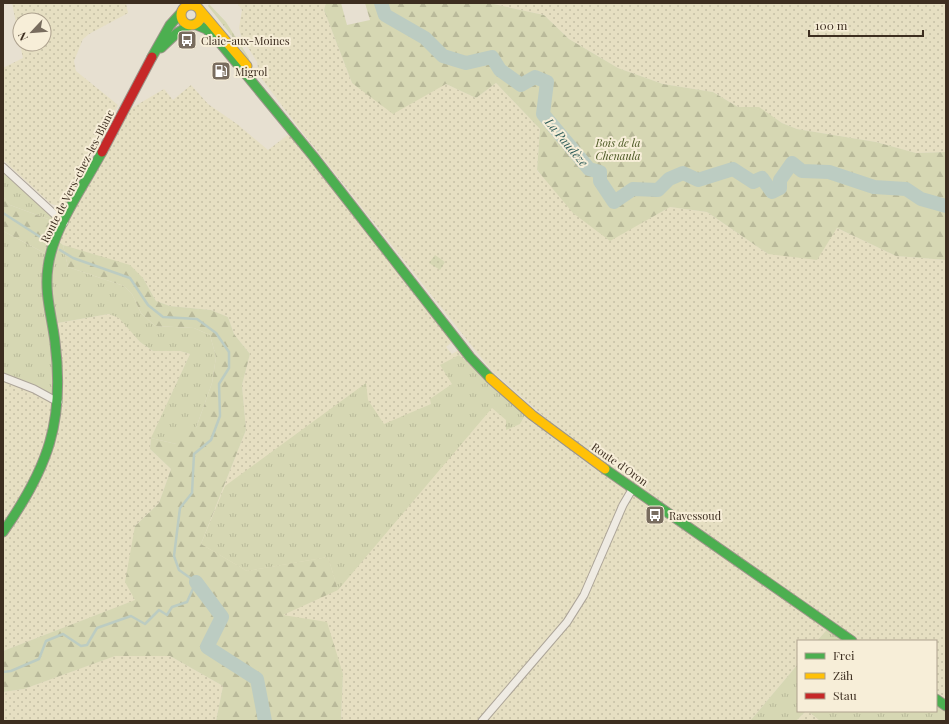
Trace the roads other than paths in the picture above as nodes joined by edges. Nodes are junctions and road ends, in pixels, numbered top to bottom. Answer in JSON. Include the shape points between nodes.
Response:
{"nodes":[{"id":1,"x":197,"y":6,"type":"edge"},
{"id":2,"x":180,"y":9,"type":"edge"},
{"id":3,"x":192,"y":25,"type":"junction"},
{"id":4,"x":150,"y":62,"type":"junction"},
{"id":5,"x":313,"y":156,"type":"junction"},
{"id":6,"x":3,"y":167,"type":"edge"},
{"id":7,"x":64,"y":223,"type":"junction"},
{"id":8,"x":3,"y":377,"type":"edge"},
{"id":9,"x":58,"y":402,"type":"junction"},
{"id":10,"x":633,"y":488,"type":"junction"},
{"id":11,"x":3,"y":532,"type":"edge"},
{"id":12,"x":851,"y":640,"type":"edge"},
{"id":13,"x":937,"y":700,"type":"edge"},
{"id":14,"x":946,"y":706,"type":"edge"},
{"id":15,"x":482,"y":721,"type":"edge"}],
"edges":[{"from":1,"to":2,"type":"main road","via":[[187,5]]},
{"from":1,"to":3,"type":"main road","via":[[201,18]]},
{"from":1,"to":5,"type":"main road","via":[[233,48]]},
{"from":2,"to":3,"type":"main road","via":[[183,21]]},
{"from":2,"to":4,"type":"main road","name":"Route de Vers-chez-les-Blanc"},
{"from":3,"to":4,"type":"main road","name":"Route de Vers-chez-les-Blanc","via":[[169,40]]},
{"from":3,"to":5,"type":"main road","via":[[206,29],[216,38]]},
{"from":4,"to":7,"type":"main road","name":"Route de Vers-chez-les-Blanc"},
{"from":5,"to":10,"type":"main road","name":"Route d'Oron","via":[[470,357],[506,394]]},
{"from":6,"to":7,"type":"street"},
{"from":7,"to":9,"type":"main road","name":"Route de Vers-chez-les-Blanc","via":[[50,256],[46,290],[58,369]]},
{"from":8,"to":9,"type":"street","via":[[34,388]]},
{"from":9,"to":11,"type":"main road","name":"Route de Vers-chez-les-Blanc","via":[[51,443],[40,475],[23,505]]},
{"from":10,"to":12,"type":"main road","name":"Route d'Oron"},
{"from":10,"to":15,"type":"street","via":[[623,505],[584,596],[566,622]]},
{"from":13,"to":14,"type":"main road"}]}
